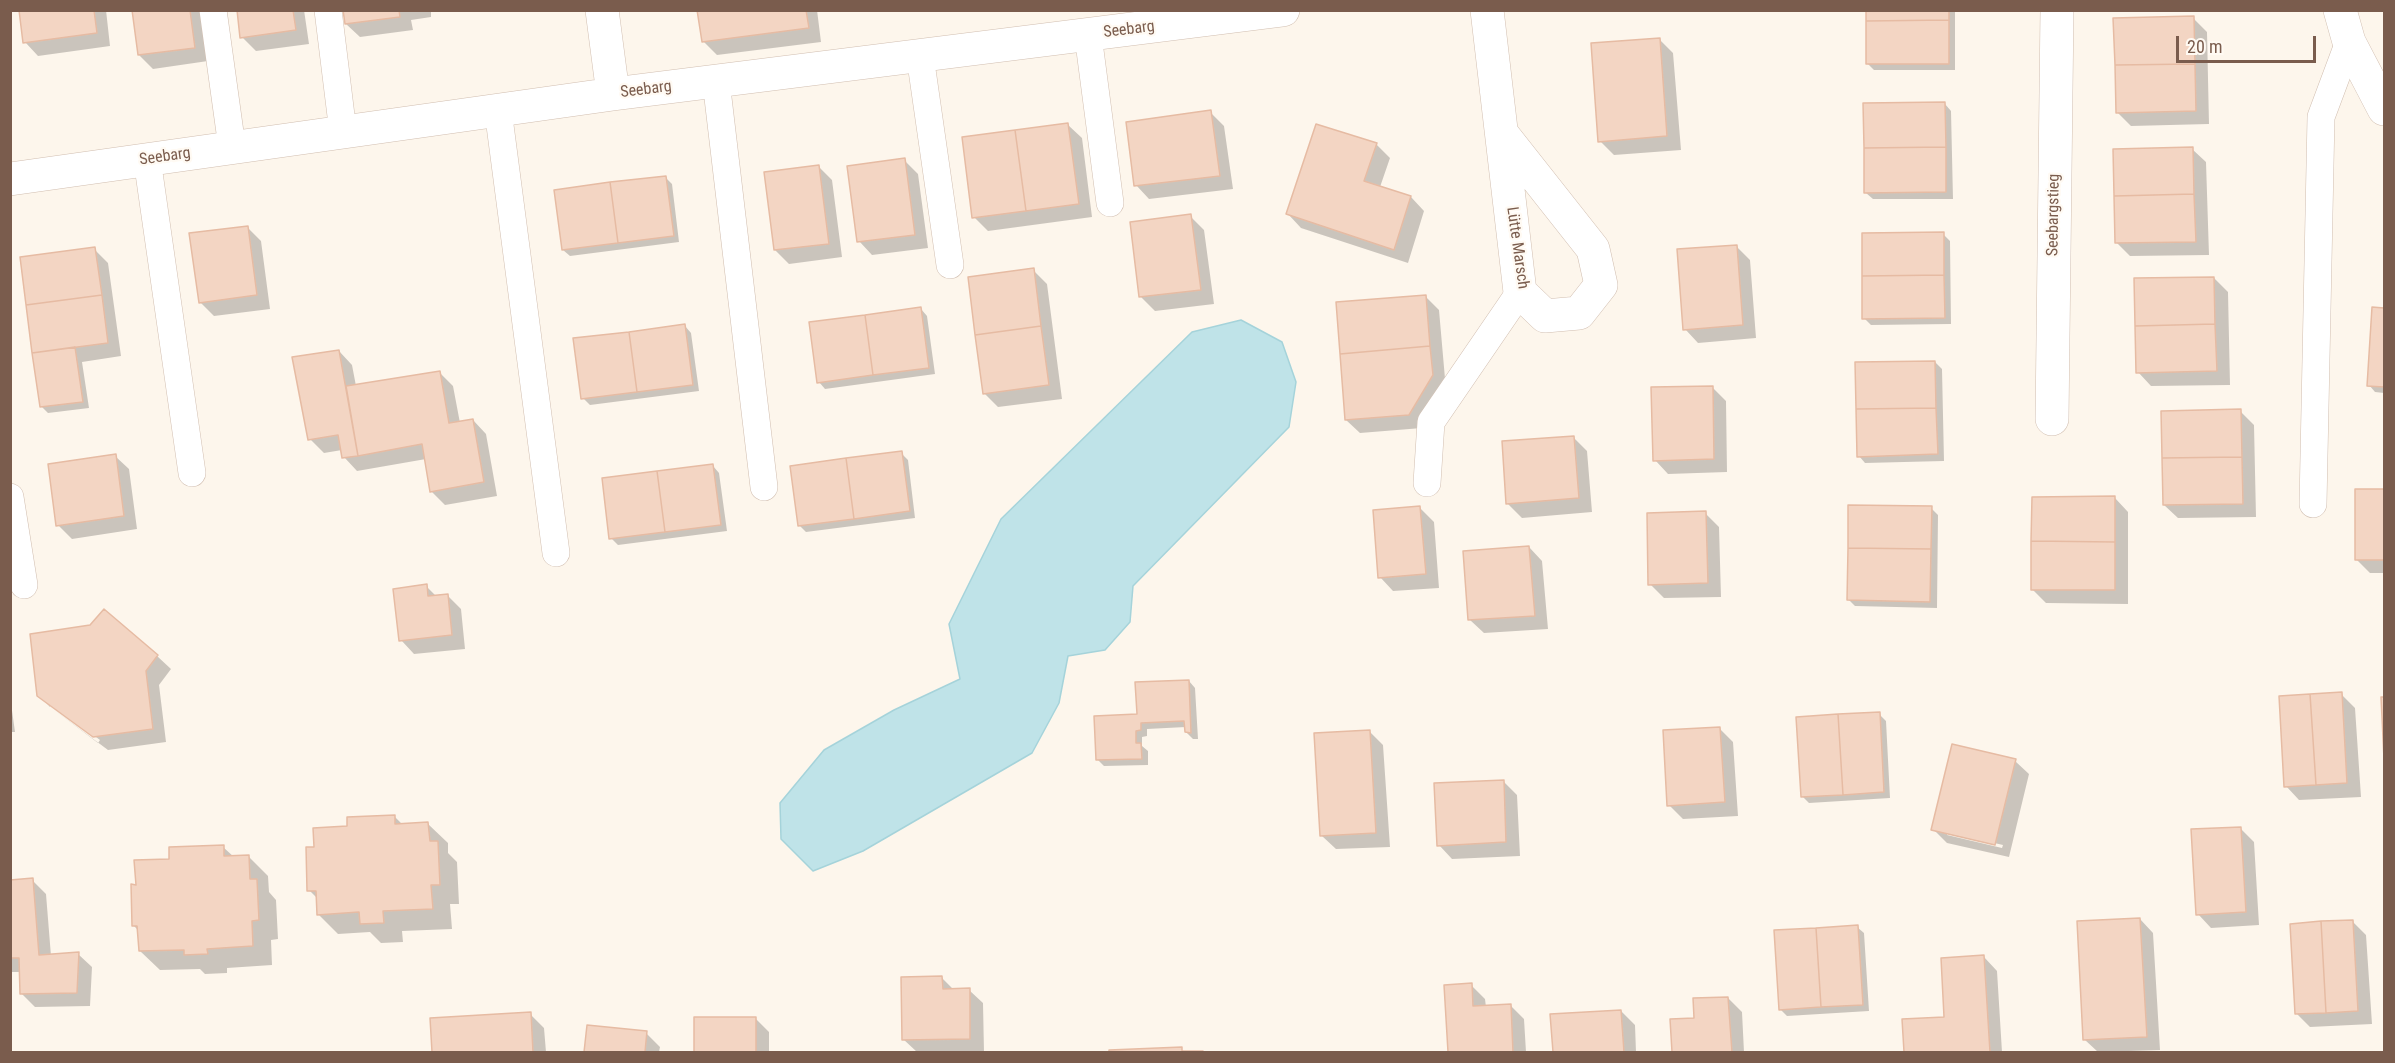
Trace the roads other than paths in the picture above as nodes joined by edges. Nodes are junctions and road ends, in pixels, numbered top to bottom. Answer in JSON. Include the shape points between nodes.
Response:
{"nodes":[{"id":1,"x":213,"y":10,"type":"edge"},
{"id":2,"x":328,"y":10,"type":"edge"},
{"id":3,"x":602,"y":10,"type":"edge"},
{"id":4,"x":1283,"y":10,"type":"edge"},
{"id":5,"x":1487,"y":10,"type":"edge"},
{"id":6,"x":2057,"y":10,"type":"edge"},
{"id":7,"x":2340,"y":10,"type":"edge"},
{"id":8,"x":1088,"y":35,"type":"junction"},
{"id":9,"x":2349,"y":42,"type":"junction"},
{"id":10,"x":920,"y":56,"type":"junction"},
{"id":11,"x":716,"y":81,"type":"junction"},
{"id":12,"x":613,"y":94,"type":"junction"},
{"id":13,"x":2385,"y":109,"type":"edge"},
{"id":14,"x":498,"y":110,"type":"junction"},
{"id":15,"x":343,"y":132,"type":"junction"},
{"id":16,"x":1503,"y":135,"type":"junction"},
{"id":17,"x":232,"y":147,"type":"junction"},
{"id":18,"x":147,"y":159,"type":"junction"},
{"id":19,"x":10,"y":179,"type":"edge"},
{"id":20,"x":1110,"y":203,"type":"dead end"},
{"id":21,"x":950,"y":264,"type":"dead end"},
{"id":22,"x":1520,"y":292,"type":"junction"},
{"id":23,"x":2052,"y":419,"type":"dead end"},
{"id":24,"x":192,"y":473,"type":"dead end"},
{"id":25,"x":1427,"y":483,"type":"dead end"},
{"id":26,"x":764,"y":487,"type":"dead end"},
{"id":27,"x":10,"y":497,"type":"edge"},
{"id":28,"x":2313,"y":504,"type":"dead end"},
{"id":29,"x":556,"y":553,"type":"dead end"},
{"id":30,"x":24,"y":585,"type":"dead end"}],
"edges":[{"from":1,"to":17,"type":"lane"},
{"from":2,"to":15,"type":"lane"},
{"from":3,"to":12,"type":"street"},
{"from":4,"to":8,"type":"street","name":"Seebarg"},
{"from":5,"to":16,"type":"street","name":"Lütte Marsch"},
{"from":6,"to":23,"type":"street","name":"Seebargstieg"},
{"from":7,"to":9,"type":"street"},
{"from":8,"to":10,"type":"street","name":"Seebarg"},
{"from":8,"to":20,"type":"lane"},
{"from":9,"to":13,"type":"street"},
{"from":9,"to":28,"type":"lane","via":[[2321,117]]},
{"from":10,"to":11,"type":"street","name":"Seebarg"},
{"from":10,"to":21,"type":"lane"},
{"from":11,"to":12,"type":"street","name":"Seebarg"},
{"from":11,"to":26,"type":"lane"},
{"from":12,"to":14,"type":"street","name":"Seebarg"},
{"from":14,"to":15,"type":"street","name":"Seebarg"},
{"from":14,"to":29,"type":"lane"},
{"from":15,"to":17,"type":"street","name":"Seebarg"},
{"from":16,"to":22,"type":"street","name":"Lütte Marsch"},
{"from":16,"to":22,"type":"street","name":"Lütte Marsch","via":[[1593,249],[1601,285],[1579,313],[1545,316]]},
{"from":17,"to":18,"type":"street","name":"Seebarg"},
{"from":18,"to":19,"type":"street","name":"Seebarg"},
{"from":18,"to":24,"type":"lane"},
{"from":22,"to":25,"type":"lane","via":[[1431,422]]},
{"from":27,"to":30,"type":"lane"}]}
